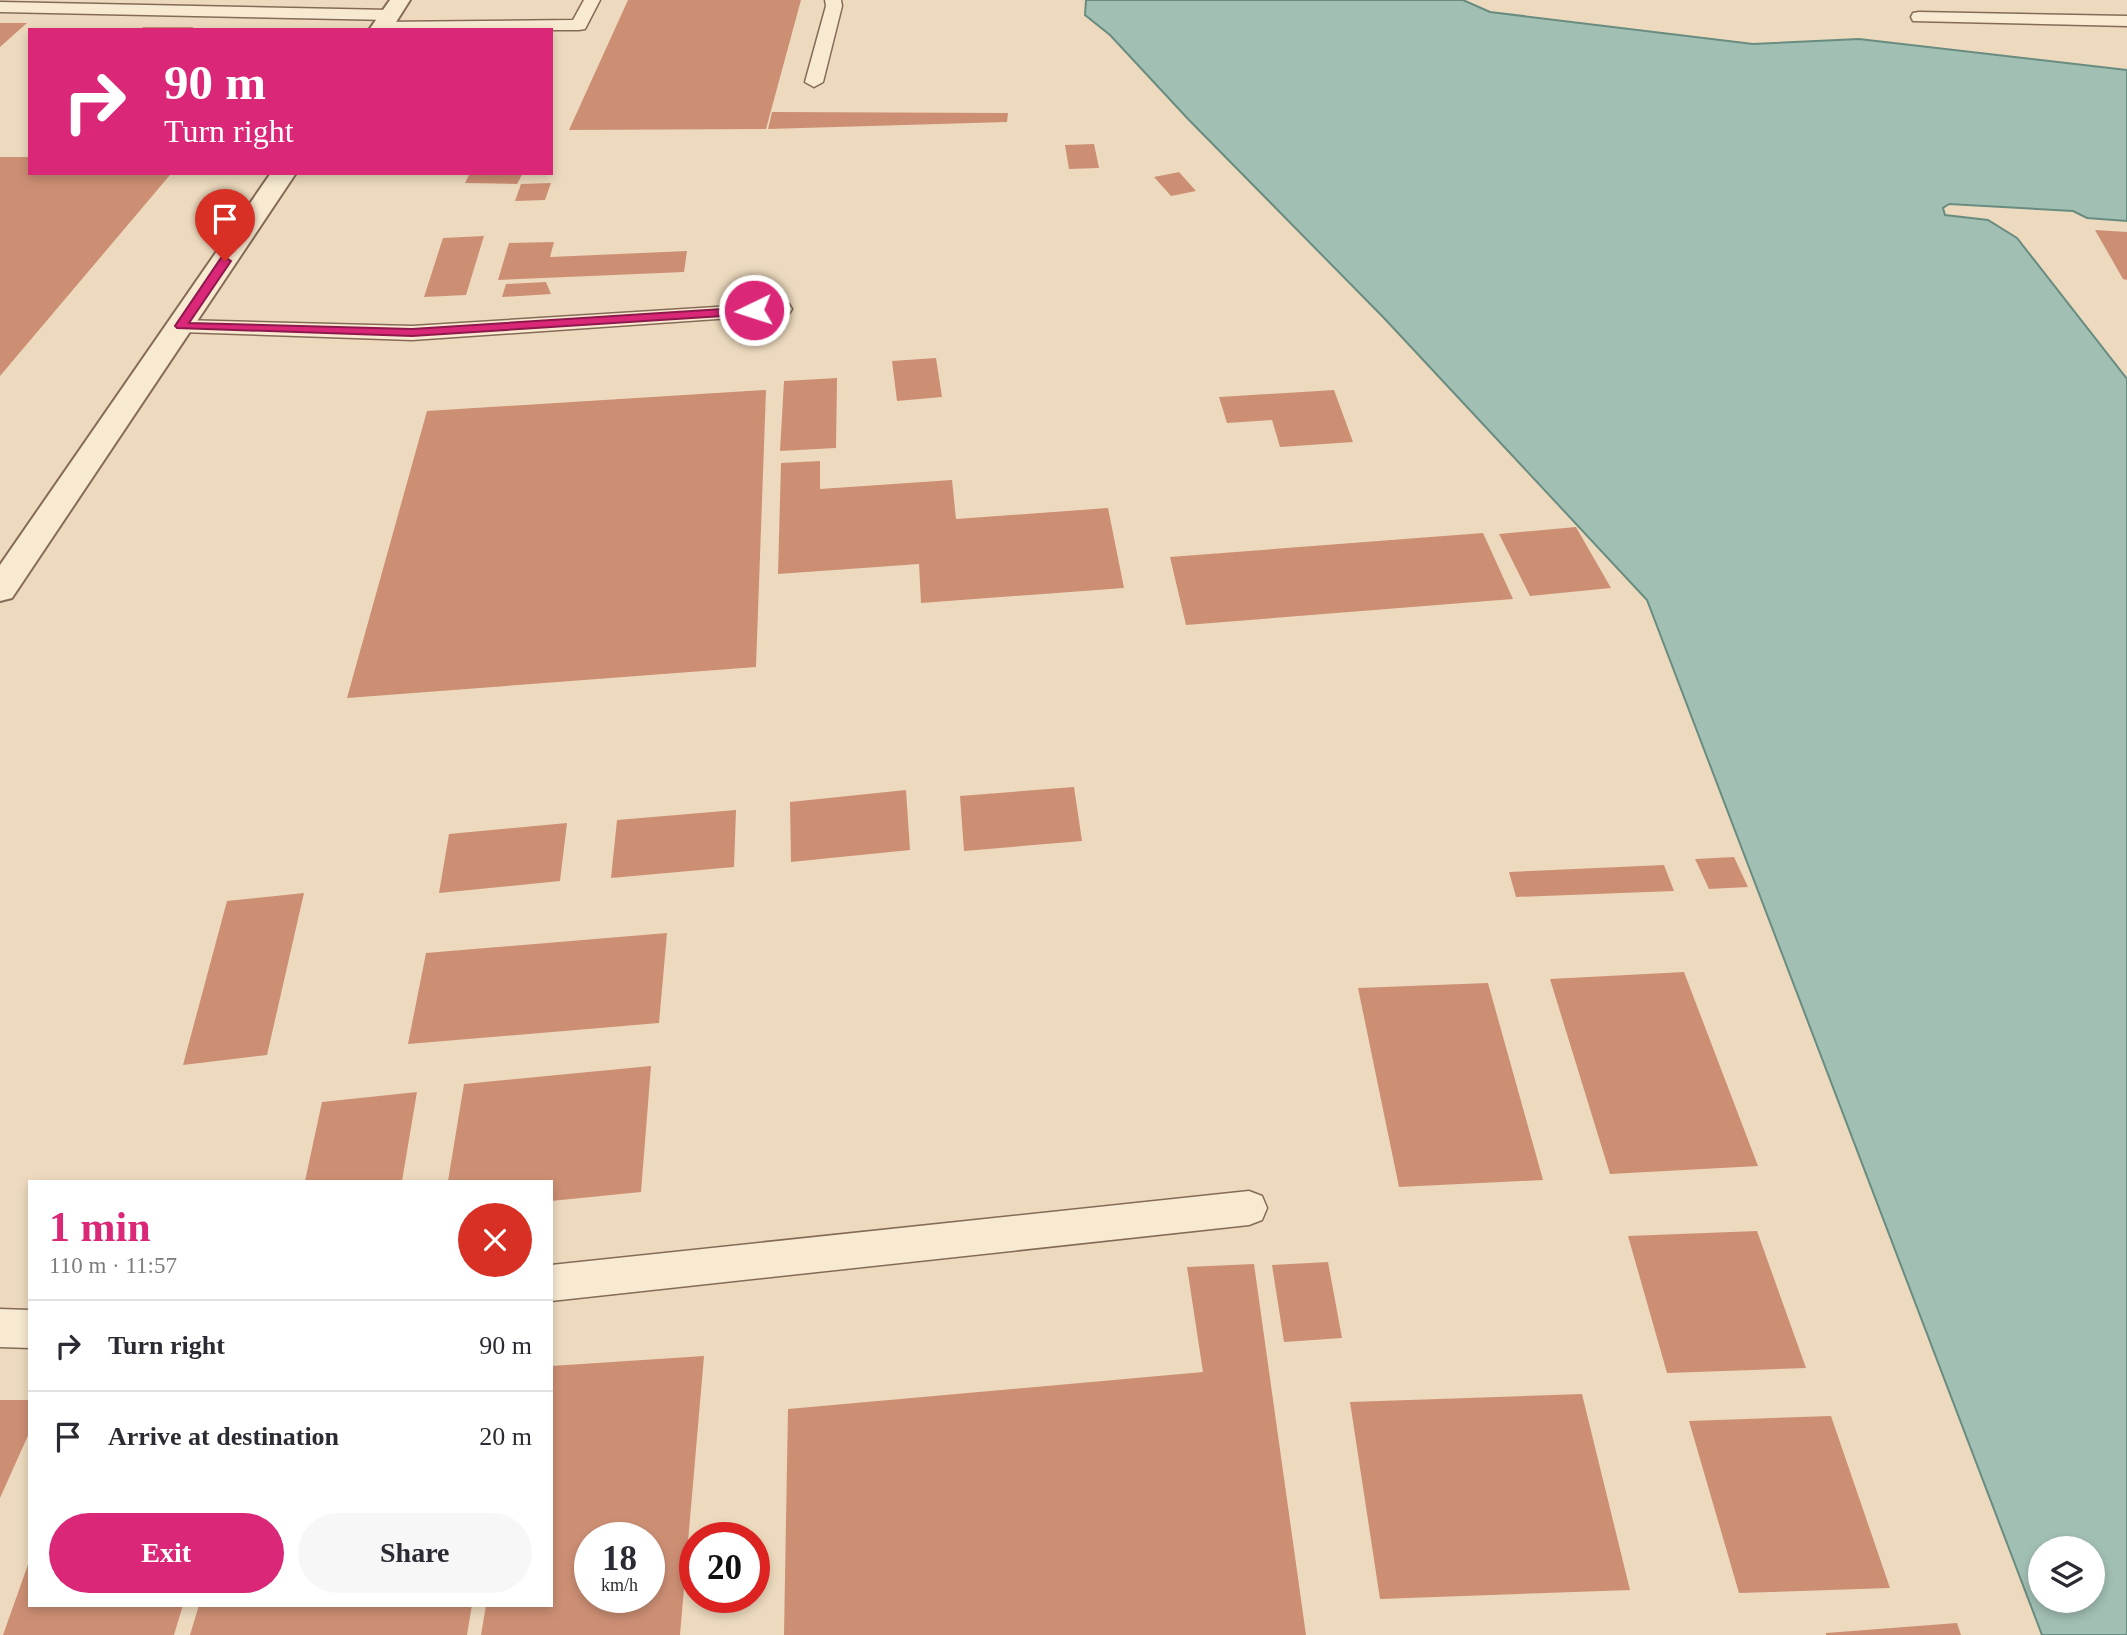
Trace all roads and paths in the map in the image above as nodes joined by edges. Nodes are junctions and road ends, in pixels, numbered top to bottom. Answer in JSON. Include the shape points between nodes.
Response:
{"nodes":[{"id":1,"x":592,"y":0,"type":"edge"},
{"id":2,"x":833,"y":0,"type":"edge"},
{"id":3,"x":0,"y":7,"type":"edge"},
{"id":4,"x":1919,"y":17,"type":"dead end"},
{"id":5,"x":388,"y":18,"type":"edge"},
{"id":6,"x":2127,"y":21,"type":"edge"},
{"id":7,"x":814,"y":82,"type":"dead end"},
{"id":8,"x":283,"y":175,"type":"edge"},
{"id":9,"x":781,"y":309,"type":"dead end"},
{"id":10,"x":181,"y":326,"type":"junction"},
{"id":11,"x":0,"y":590,"type":"edge"},
{"id":12,"x":1249,"y":1208,"type":"dead end"},
{"id":13,"x":553,"y":1283,"type":"edge"},
{"id":14,"x":0,"y":1328,"type":"edge"},
{"id":15,"x":28,"y":1329,"type":"edge"}],
"edges":[{"from":1,"to":5,"type":"lane","via":[[579,25]]},
{"from":2,"to":7,"type":"lane"},
{"from":3,"to":5,"type":"lane"},
{"from":4,"to":6,"type":"lane"},
{"from":8,"to":10,"type":"street"},
{"from":9,"to":10,"type":"lane","via":[[412,333]]},
{"from":10,"to":11,"type":"street"},
{"from":12,"to":13,"type":"lane"},
{"from":14,"to":15,"type":"lane"}]}
